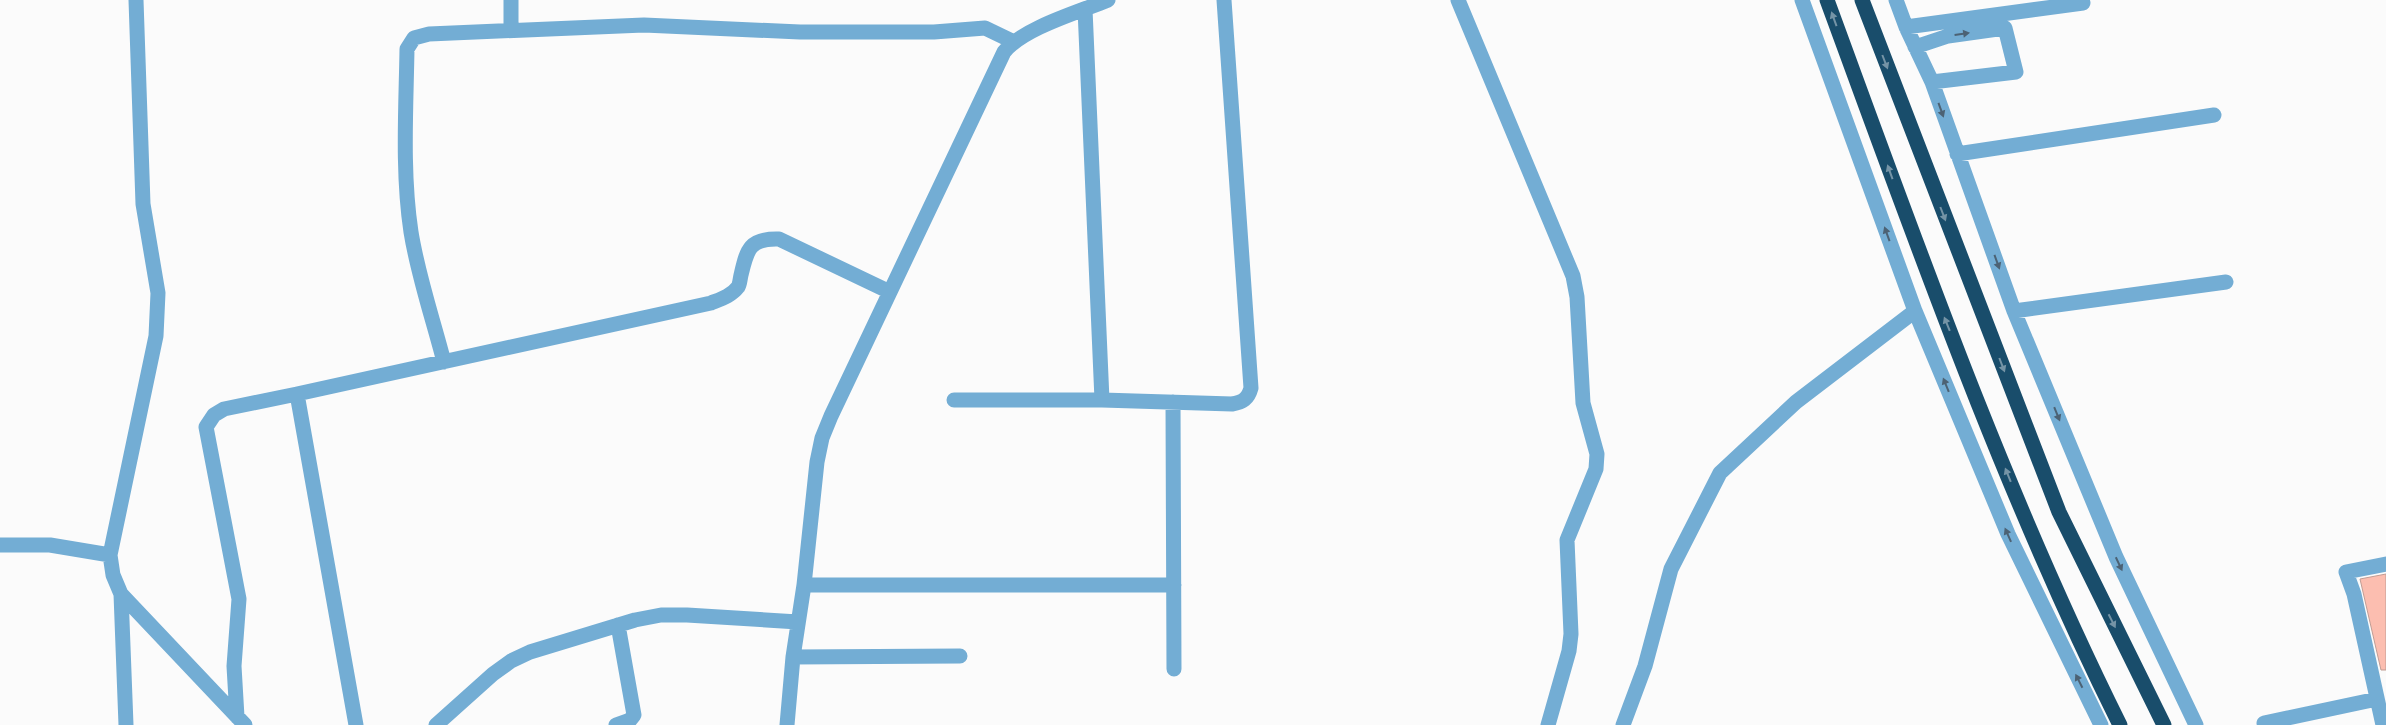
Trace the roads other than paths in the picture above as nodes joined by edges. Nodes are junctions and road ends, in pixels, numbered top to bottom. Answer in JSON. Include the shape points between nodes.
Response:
{"nodes":[{"id":1,"x":136,"y":0,"type":"edge"},
{"id":2,"x":511,"y":0,"type":"edge"},
{"id":3,"x":1108,"y":0,"type":"edge"},
{"id":4,"x":1224,"y":0,"type":"edge"},
{"id":5,"x":1458,"y":0,"type":"edge"},
{"id":6,"x":1802,"y":0,"type":"edge"},
{"id":7,"x":1827,"y":0,"type":"edge"},
{"id":8,"x":1862,"y":0,"type":"edge"},
{"id":9,"x":1896,"y":0,"type":"edge"},
{"id":10,"x":2083,"y":3,"type":"dead end"},
{"id":11,"x":1085,"y":9,"type":"junction"},
{"id":12,"x":1906,"y":27,"type":"junction"},
{"id":13,"x":511,"y":30,"type":"junction"},
{"id":14,"x":1012,"y":41,"type":"junction"},
{"id":15,"x":1915,"y":47,"type":"junction"},
{"id":16,"x":1932,"y":82,"type":"junction"},
{"id":17,"x":2214,"y":115,"type":"dead end"},
{"id":18,"x":1957,"y":154,"type":"junction"},
{"id":19,"x":2226,"y":282,"type":"dead end"},
{"id":20,"x":890,"y":292,"type":"junction"},
{"id":21,"x":1915,"y":311,"type":"junction"},
{"id":22,"x":2014,"y":311,"type":"junction"},
{"id":23,"x":444,"y":362,"type":"junction"},
{"id":24,"x":297,"y":394,"type":"junction"},
{"id":25,"x":954,"y":400,"type":"dead end"},
{"id":26,"x":1102,"y":400,"type":"junction"},
{"id":27,"x":1172,"y":402,"type":"junction"},
{"id":28,"x":0,"y":545,"type":"edge"},
{"id":29,"x":110,"y":555,"type":"junction"},
{"id":30,"x":2386,"y":564,"type":"edge"},
{"id":31,"x":804,"y":585,"type":"junction"},
{"id":32,"x":1174,"y":585,"type":"junction"},
{"id":33,"x":121,"y":594,"type":"junction"},
{"id":34,"x":798,"y":622,"type":"junction"},
{"id":35,"x":618,"y":625,"type":"junction"},
{"id":36,"x":960,"y":656,"type":"dead end"},
{"id":37,"x":792,"y":657,"type":"junction"},
{"id":38,"x":1174,"y":669,"type":"dead end"},
{"id":39,"x":2378,"y":699,"type":"junction"},
{"id":40,"x":241,"y":721,"type":"edge"},
{"id":41,"x":2264,"y":723,"type":"dead end"},
{"id":42,"x":126,"y":725,"type":"edge"},
{"id":43,"x":356,"y":725,"type":"edge"},
{"id":44,"x":436,"y":725,"type":"edge"},
{"id":45,"x":616,"y":725,"type":"edge"},
{"id":46,"x":786,"y":725,"type":"edge"},
{"id":47,"x":1548,"y":725,"type":"edge"},
{"id":48,"x":1623,"y":725,"type":"edge"},
{"id":49,"x":2101,"y":725,"type":"edge"},
{"id":50,"x":2120,"y":725,"type":"edge"},
{"id":51,"x":2164,"y":725,"type":"edge"},
{"id":52,"x":2196,"y":725,"type":"edge"},
{"id":53,"x":2384,"y":725,"type":"edge"}],
"edges":[{"from":1,"to":29,"type":"street","via":[[143,204],[159,313]]},
{"from":2,"to":13,"type":"street"},
{"from":3,"to":11,"type":"street"},
{"from":4,"to":27,"type":"street","via":[[1251,388],[1243,402],[1232,404]]},
{"from":5,"to":47,"type":"street","via":[[1573,276],[1583,403],[1597,454],[1596,469],[1567,540],[1571,634]]},
{"from":21,"to":6,"type":"street","one_way":true},
{"from":50,"to":7,"type":"highway","one_way":true,"via":[[2032,536],[1937,299]]},
{"from":8,"to":51,"type":"highway","one_way":true,"via":[[2064,524]]},
{"from":9,"to":12,"type":"street"},
{"from":10,"to":12,"type":"street"},
{"from":11,"to":14,"type":"street"},
{"from":11,"to":26,"type":"street"},
{"from":12,"to":15,"type":"street"},
{"from":13,"to":14,"type":"street","via":[[644,25],[800,32],[934,32],[985,28]]},
{"from":13,"to":23,"type":"street","via":[[429,34],[414,38],[407,49],[406,180],[411,235]]},
{"from":14,"to":20,"type":"street"},
{"from":15,"to":16,"type":"street"},
{"from":15,"to":16,"type":"street","one_way":true,"via":[[1948,36],[2005,28],[2016,72]]},
{"from":16,"to":18,"type":"street","one_way":true},
{"from":17,"to":18,"type":"street"},
{"from":18,"to":22,"type":"street","one_way":true},
{"from":19,"to":22,"type":"street"},
{"from":20,"to":23,"type":"street","via":[[779,239],[766,239],[754,243],[747,252],[738,286],[727,297]]},
{"from":20,"to":31,"type":"street","via":[[822,438]]},
{"from":21,"to":48,"type":"street","via":[[1796,402],[1720,473],[1671,569],[1645,666]]},
{"from":49,"to":21,"type":"street","one_way":true,"via":[[2008,534]]},
{"from":22,"to":52,"type":"street","one_way":true,"via":[[2116,557]]},
{"from":23,"to":24,"type":"street"},
{"from":24,"to":40,"type":"street","via":[[224,409],[214,415],[206,427],[239,599],[234,666]]},
{"from":24,"to":43,"type":"street"},
{"from":25,"to":26,"type":"street"},
{"from":26,"to":27,"type":"street"},
{"from":27,"to":32,"type":"street"},
{"from":28,"to":29,"type":"street","via":[[50,545]]},
{"from":29,"to":33,"type":"street"},
{"from":30,"to":39,"type":"street","via":[[2346,572]]},
{"from":31,"to":32,"type":"street"},
{"from":31,"to":34,"type":"street"},
{"from":32,"to":38,"type":"street"},
{"from":33,"to":40,"type":"street"},
{"from":33,"to":42,"type":"street"},
{"from":34,"to":35,"type":"street","via":[[661,615]]},
{"from":34,"to":37,"type":"street"},
{"from":35,"to":44,"type":"street","via":[[511,661]]},
{"from":35,"to":45,"type":"street","via":[[634,715]]},
{"from":36,"to":37,"type":"street"},
{"from":37,"to":46,"type":"street"},
{"from":39,"to":41,"type":"street"},
{"from":39,"to":53,"type":"street"}]}
